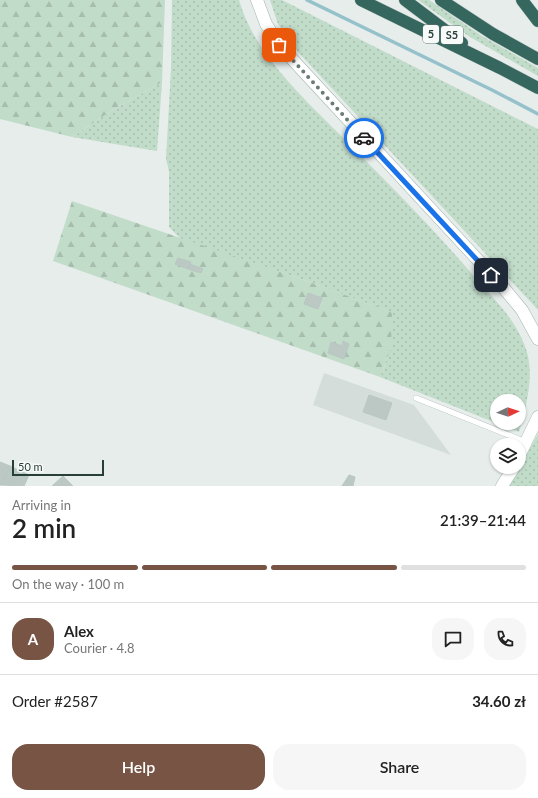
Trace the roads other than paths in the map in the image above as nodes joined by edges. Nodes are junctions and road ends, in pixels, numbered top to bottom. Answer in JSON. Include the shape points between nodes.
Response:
{"nodes":[{"id":1,"x":257,"y":0,"type":"edge"},
{"id":2,"x":361,"y":0,"type":"edge"},
{"id":3,"x":405,"y":0,"type":"edge"},
{"id":4,"x":441,"y":0,"type":"edge"},
{"id":5,"x":522,"y":0,"type":"edge"},
{"id":6,"x":538,"y":21,"type":"edge"},
{"id":7,"x":538,"y":59,"type":"edge"},
{"id":8,"x":500,"y":68,"type":"junction"},
{"id":9,"x":538,"y":88,"type":"edge"},
{"id":10,"x":538,"y":339,"type":"edge"},
{"id":11,"x":416,"y":398,"type":"dead end"},
{"id":12,"x":538,"y":417,"type":"edge"},
{"id":13,"x":516,"y":438,"type":"edge"},
{"id":14,"x":526,"y":442,"type":"edge"},
{"id":15,"x":510,"y":474,"type":"edge"},
{"id":16,"x":502,"y":486,"type":"edge"}],
"edges":[{"from":1,"to":10,"type":"street","via":[[266,24],[279,45],[502,286],[522,310]]},
{"from":2,"to":8,"type":"highway","number":"5"},
{"from":3,"to":8,"type":"highway","number":"S5","via":[[474,52]]},
{"from":4,"to":7,"type":"highway","number":"S5","via":[[493,34]]},
{"from":5,"to":6,"type":"highway"},
{"from":8,"to":9,"type":"highway","number":"S5"},
{"from":11,"to":13,"type":"lane"},
{"from":12,"to":14,"type":"street"},
{"from":15,"to":16,"type":"street"}]}
